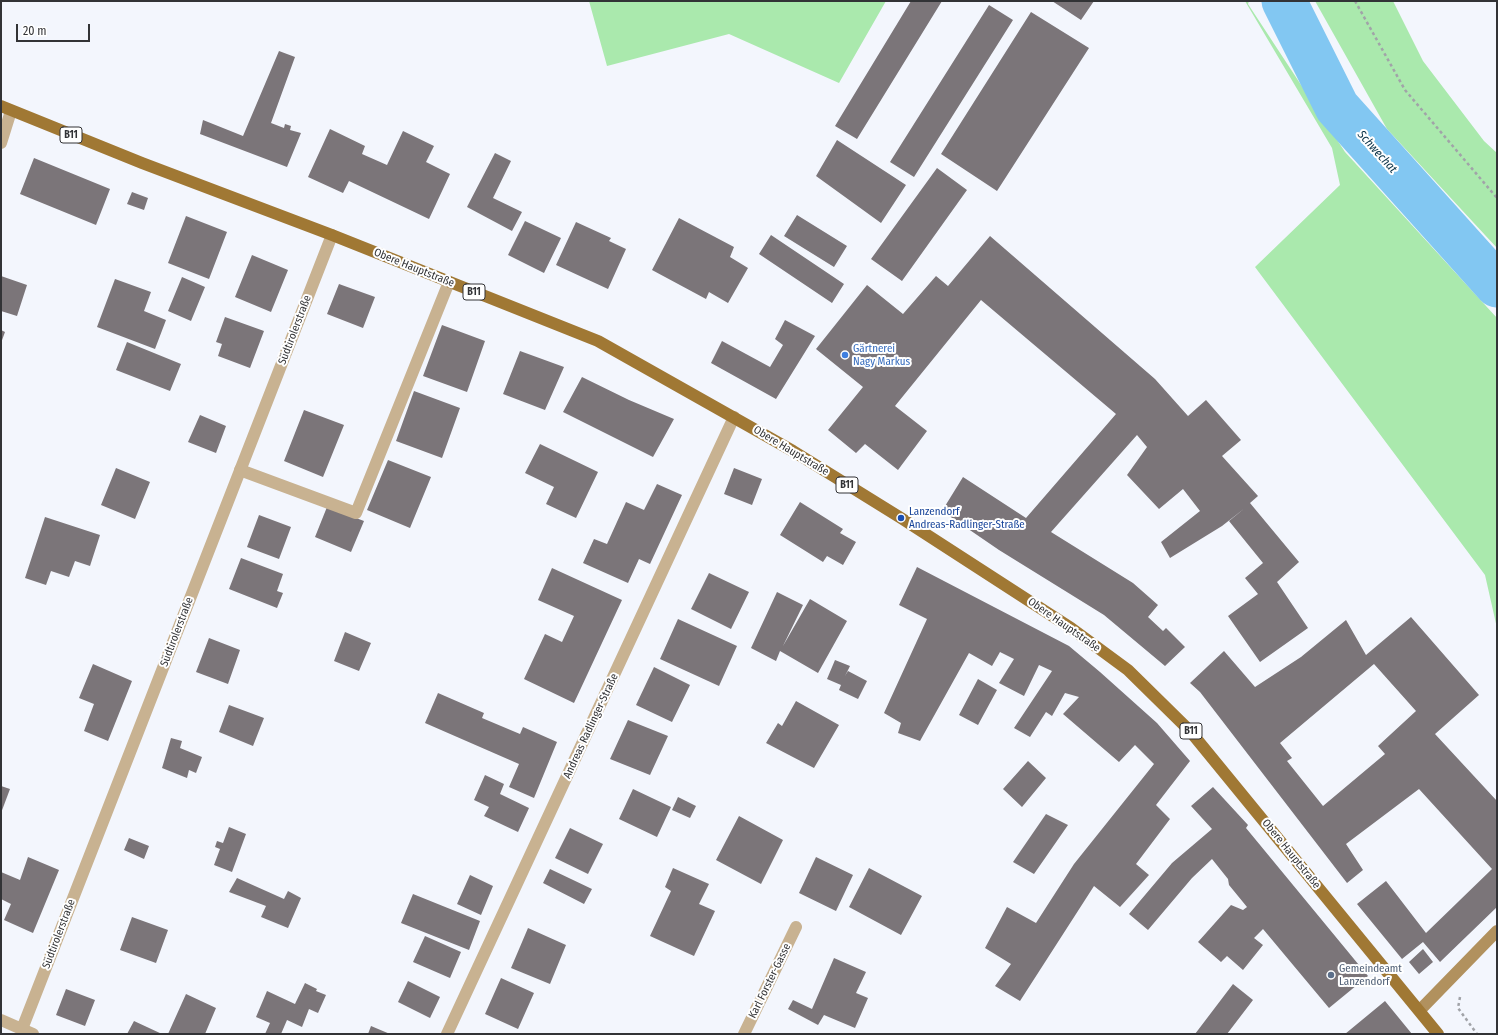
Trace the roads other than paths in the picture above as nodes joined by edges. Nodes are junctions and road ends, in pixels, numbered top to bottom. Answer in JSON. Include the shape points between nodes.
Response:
{"nodes":[{"id":1,"x":6,"y":108,"type":"edge"},
{"id":2,"x":1,"y":143,"type":"edge"},
{"id":3,"x":332,"y":235,"type":"junction"},
{"id":4,"x":449,"y":282,"type":"junction"},
{"id":5,"x":734,"y":417,"type":"junction"},
{"id":6,"x":240,"y":470,"type":"junction"},
{"id":7,"x":796,"y":927,"type":"dead end"},
{"id":8,"x":1497,"y":932,"type":"edge"},
{"id":9,"x":1420,"y":1010,"type":"junction"},
{"id":10,"x":1,"y":1020,"type":"edge"},
{"id":11,"x":22,"y":1029,"type":"junction"},
{"id":12,"x":33,"y":1034,"type":"edge"},
{"id":13,"x":447,"y":1034,"type":"edge"},
{"id":14,"x":744,"y":1034,"type":"edge"},
{"id":15,"x":1438,"y":1034,"type":"edge"}],
"edges":[{"from":1,"to":2,"type":"street"},
{"from":1,"to":3,"type":"main road","name":"Obere Hauptstraße","number":"B11"},
{"from":3,"to":4,"type":"main road","name":"Obere Hauptstraße","number":"B11"},
{"from":3,"to":6,"type":"street","name":"Südtirolerstraße"},
{"from":4,"to":5,"type":"main road","name":"Obere Hauptstraße","number":"B11","via":[[598,342]]},
{"from":4,"to":6,"type":"street","via":[[356,513]]},
{"from":5,"to":9,"type":"main road","name":"Obere Hauptstraße","number":"B11","via":[[907,522],[1071,628],[1128,670],[1190,731]]},
{"from":5,"to":13,"type":"street","name":"Andreas Radlinger-Straße"},
{"from":6,"to":11,"type":"street","name":"Südtirolerstraße"},
{"from":7,"to":14,"type":"street","name":"Karl Forster-Gasse"},
{"from":8,"to":9,"type":"street"},
{"from":9,"to":15,"type":"main road","name":"Obere Hauptstraße","number":"B11"},
{"from":10,"to":11,"type":"street"},
{"from":11,"to":12,"type":"street"}]}
